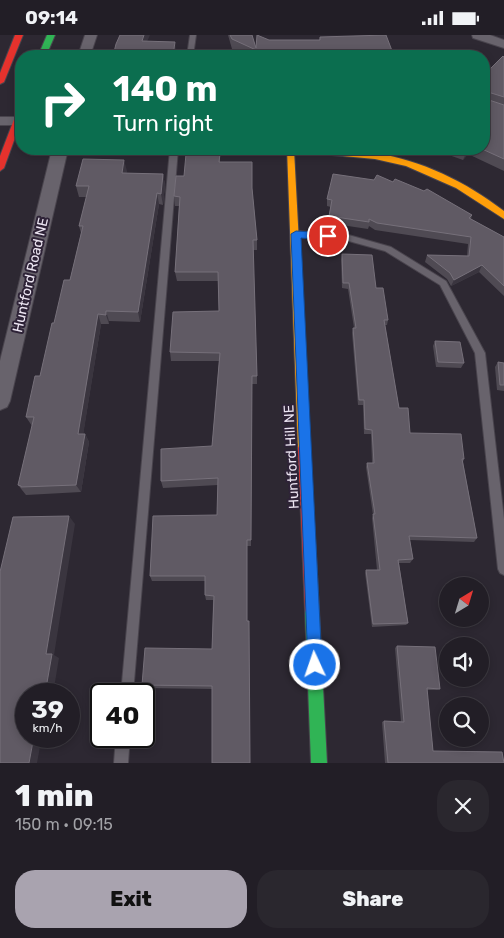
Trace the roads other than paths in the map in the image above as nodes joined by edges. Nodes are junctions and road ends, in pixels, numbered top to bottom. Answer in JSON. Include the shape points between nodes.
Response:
{"nodes":[{"id":1,"x":18,"y":35,"type":"edge"},
{"id":2,"x":51,"y":35,"type":"edge"},
{"id":3,"x":91,"y":35,"type":"edge"},
{"id":4,"x":193,"y":35,"type":"edge"},
{"id":5,"x":478,"y":35,"type":"edge"},
{"id":6,"x":504,"y":44,"type":"edge"},
{"id":7,"x":45,"y":50,"type":"edge"},
{"id":8,"x":86,"y":50,"type":"edge"},
{"id":9,"x":191,"y":50,"type":"edge"},
{"id":10,"x":0,"y":81,"type":"edge"},
{"id":11,"x":15,"y":117,"type":"edge"},
{"id":12,"x":0,"y":121,"type":"edge"},
{"id":13,"x":15,"y":127,"type":"edge"},
{"id":14,"x":59,"y":155,"type":"edge"},
{"id":15,"x":173,"y":155,"type":"edge"},
{"id":16,"x":290,"y":155,"type":"edge"},
{"id":17,"x":362,"y":155,"type":"edge"},
{"id":18,"x":0,"y":168,"type":"edge"},
{"id":19,"x":504,"y":216,"type":"edge"},
{"id":20,"x":296,"y":234,"type":"junction"},
{"id":21,"x":0,"y":401,"type":"edge"},
{"id":22,"x":504,"y":569,"type":"edge"},
{"id":23,"x":128,"y":683,"type":"edge"},
{"id":24,"x":122,"y":748,"type":"edge"},
{"id":25,"x":121,"y":763,"type":"edge"},
{"id":26,"x":319,"y":763,"type":"edge"}],
"edges":[{"from":1,"to":10,"type":"street"},
{"from":2,"to":7,"type":"street"},
{"from":3,"to":8,"type":"street"},
{"from":4,"to":9,"type":"lane"},
{"from":5,"to":6,"type":"street"},
{"from":11,"to":12,"type":"street"},
{"from":13,"to":18,"type":"street"},
{"from":14,"to":21,"type":"street","name":"Huntford Road NE"},
{"from":15,"to":23,"type":"lane"},
{"from":16,"to":20,"type":"street","name":"Huntford Hill NE"},
{"from":17,"to":19,"type":"street","via":[[424,169],[481,198]]},
{"from":20,"to":22,"type":"lane","via":[[345,237],[388,249],[443,283],[480,353]]},
{"from":20,"to":26,"type":"street","name":"Huntford Hill NE"},
{"from":24,"to":25,"type":"lane"}]}
